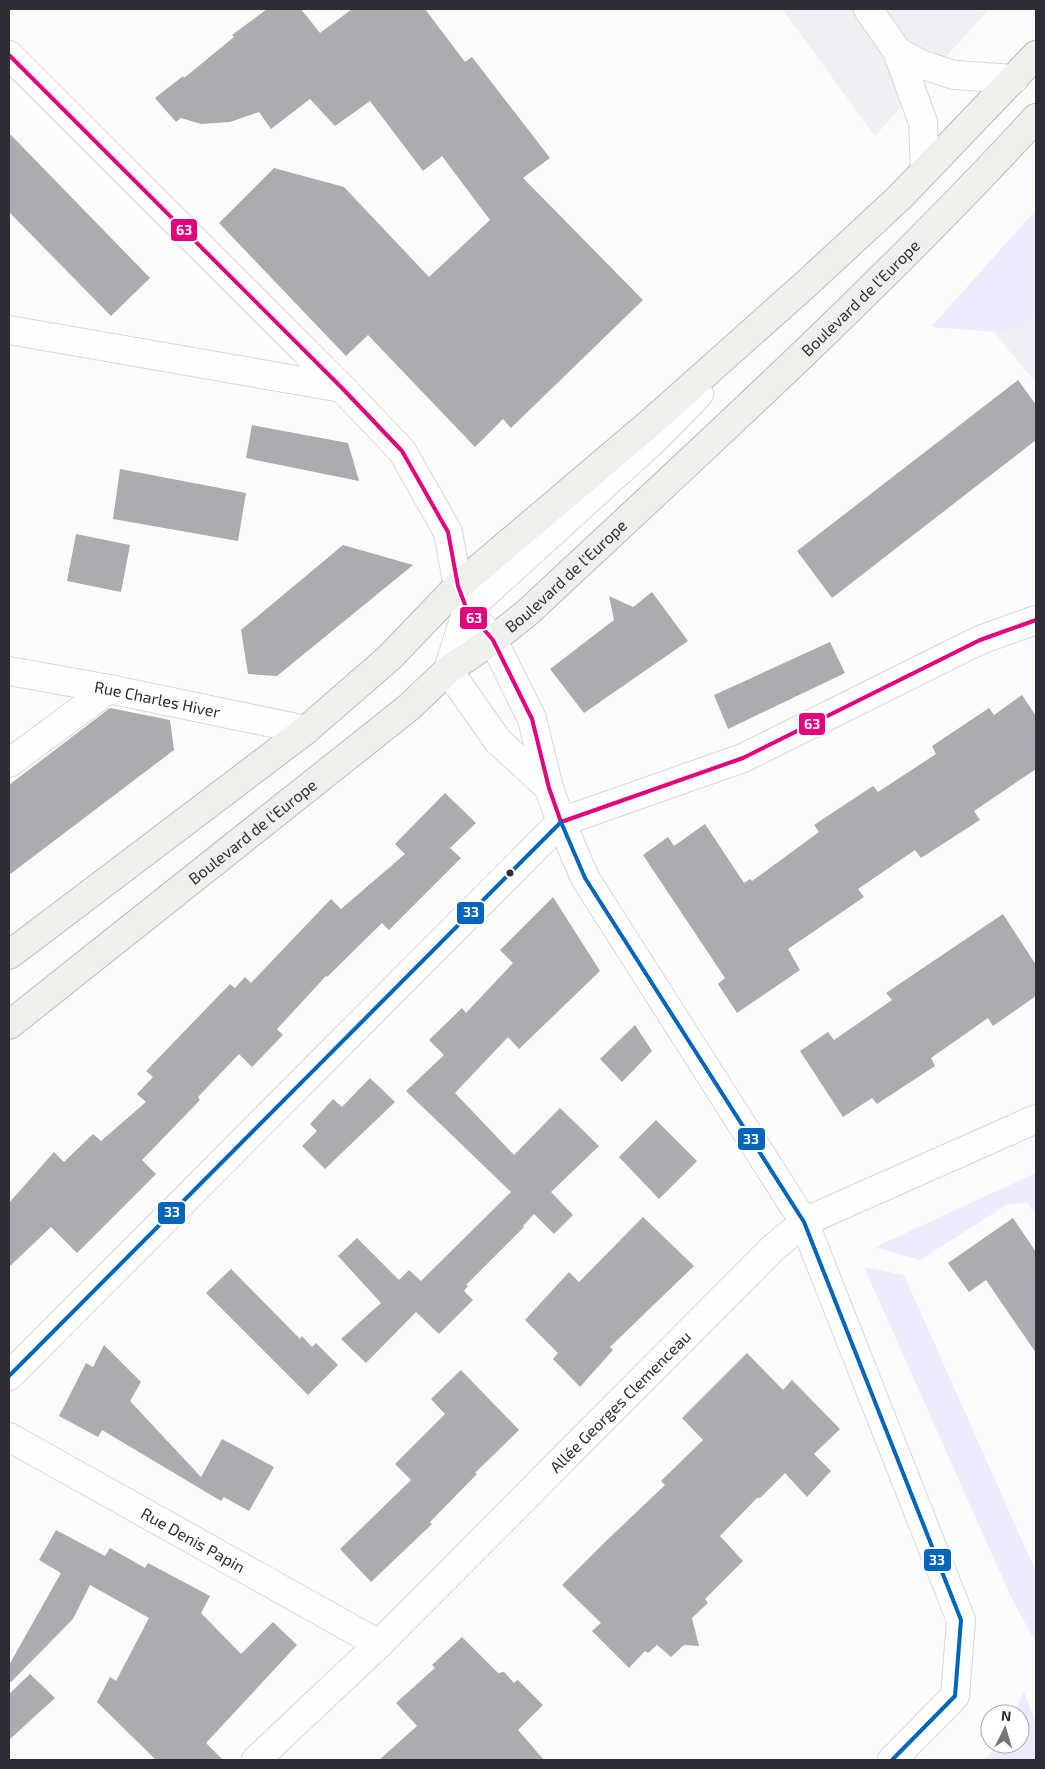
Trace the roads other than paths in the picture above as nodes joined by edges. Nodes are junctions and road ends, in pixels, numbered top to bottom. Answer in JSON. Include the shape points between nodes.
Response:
{"nodes":[{"id":1,"x":868,"y":9,"type":"edge"},
{"id":2,"x":897,"y":51,"type":"junction"},
{"id":3,"x":9,"y":55,"type":"edge"},
{"id":4,"x":1036,"y":55,"type":"edge"},
{"id":5,"x":1014,"y":79,"type":"junction"},
{"id":6,"x":1036,"y":118,"type":"edge"},
{"id":7,"x":926,"y":171,"type":"junction"},
{"id":8,"x":9,"y":330,"type":"edge"},
{"id":9,"x":342,"y":388,"type":"junction"},
{"id":10,"x":463,"y":598,"type":"junction"},
{"id":11,"x":1036,"y":620,"type":"edge"},
{"id":12,"x":493,"y":640,"type":"junction"},
{"id":13,"x":448,"y":670,"type":"junction"},
{"id":14,"x":9,"y":671,"type":"edge"},
{"id":15,"x":108,"y":689,"type":"junction"},
{"id":16,"x":306,"y":730,"type":"junction"},
{"id":17,"x":9,"y":763,"type":"edge"},
{"id":18,"x":549,"y":788,"type":"junction"},
{"id":19,"x":561,"y":822,"type":"junction"},
{"id":20,"x":9,"y":955,"type":"edge"},
{"id":21,"x":9,"y":1025,"type":"edge"},
{"id":22,"x":1036,"y":1119,"type":"edge"},
{"id":23,"x":804,"y":1222,"type":"junction"},
{"id":24,"x":9,"y":1376,"type":"edge"},
{"id":25,"x":9,"y":1436,"type":"edge"},
{"id":26,"x":379,"y":1644,"type":"junction"},
{"id":27,"x":256,"y":1760,"type":"edge"},
{"id":28,"x":892,"y":1760,"type":"edge"}],
"edges":[{"from":1,"to":2,"type":"street"},
{"from":2,"to":5,"type":"street","via":[[920,64],[954,75]]},
{"from":2,"to":7,"type":"street","via":[[922,122]]},
{"from":3,"to":9,"type":"street"},
{"from":4,"to":5,"type":"main road"},
{"from":5,"to":7,"type":"main road"},
{"from":6,"to":12,"type":"main road","name":"Boulevard de l'Europe","via":[[901,258],[772,383],[528,612]]},
{"from":7,"to":10,"type":"main road"},
{"from":8,"to":9,"type":"street"},
{"from":9,"to":10,"type":"street","via":[[402,451],[448,532]]},
{"from":10,"to":12,"type":"street"},
{"from":10,"to":13,"type":"street"},
{"from":10,"to":16,"type":"main road","via":[[436,610],[390,656]]},
{"from":11,"to":19,"type":"street","via":[[980,640],[742,758]]},
{"from":12,"to":13,"type":"main road","name":"Boulevard de l'Europe"},
{"from":12,"to":18,"type":"street","via":[[532,719]]},
{"from":13,"to":18,"type":"street","via":[[498,741]]},
{"from":13,"to":21,"type":"main road","name":"Boulevard de l'Europe","via":[[408,708]]},
{"from":14,"to":15,"type":"street","name":"Rue Charles Hiver"},
{"from":15,"to":16,"type":"street","name":"Rue Charles Hiver"},
{"from":15,"to":17,"type":"street"},
{"from":16,"to":20,"type":"main road"},
{"from":18,"to":19,"type":"street"},
{"from":19,"to":23,"type":"street","via":[[590,885]]},
{"from":19,"to":24,"type":"street"},
{"from":22,"to":23,"type":"street","name":"Allée Georges Clemenceau"},
{"from":23,"to":26,"type":"street","name":"Allée Georges Clemenceau","via":[[772,1249]]},
{"from":23,"to":28,"type":"street","via":[[961,1620],[955,1696]]},
{"from":25,"to":26,"type":"street","name":"Rue Denis Papin"},
{"from":26,"to":27,"type":"street","name":"Allée Georges Clemenceau"}]}
